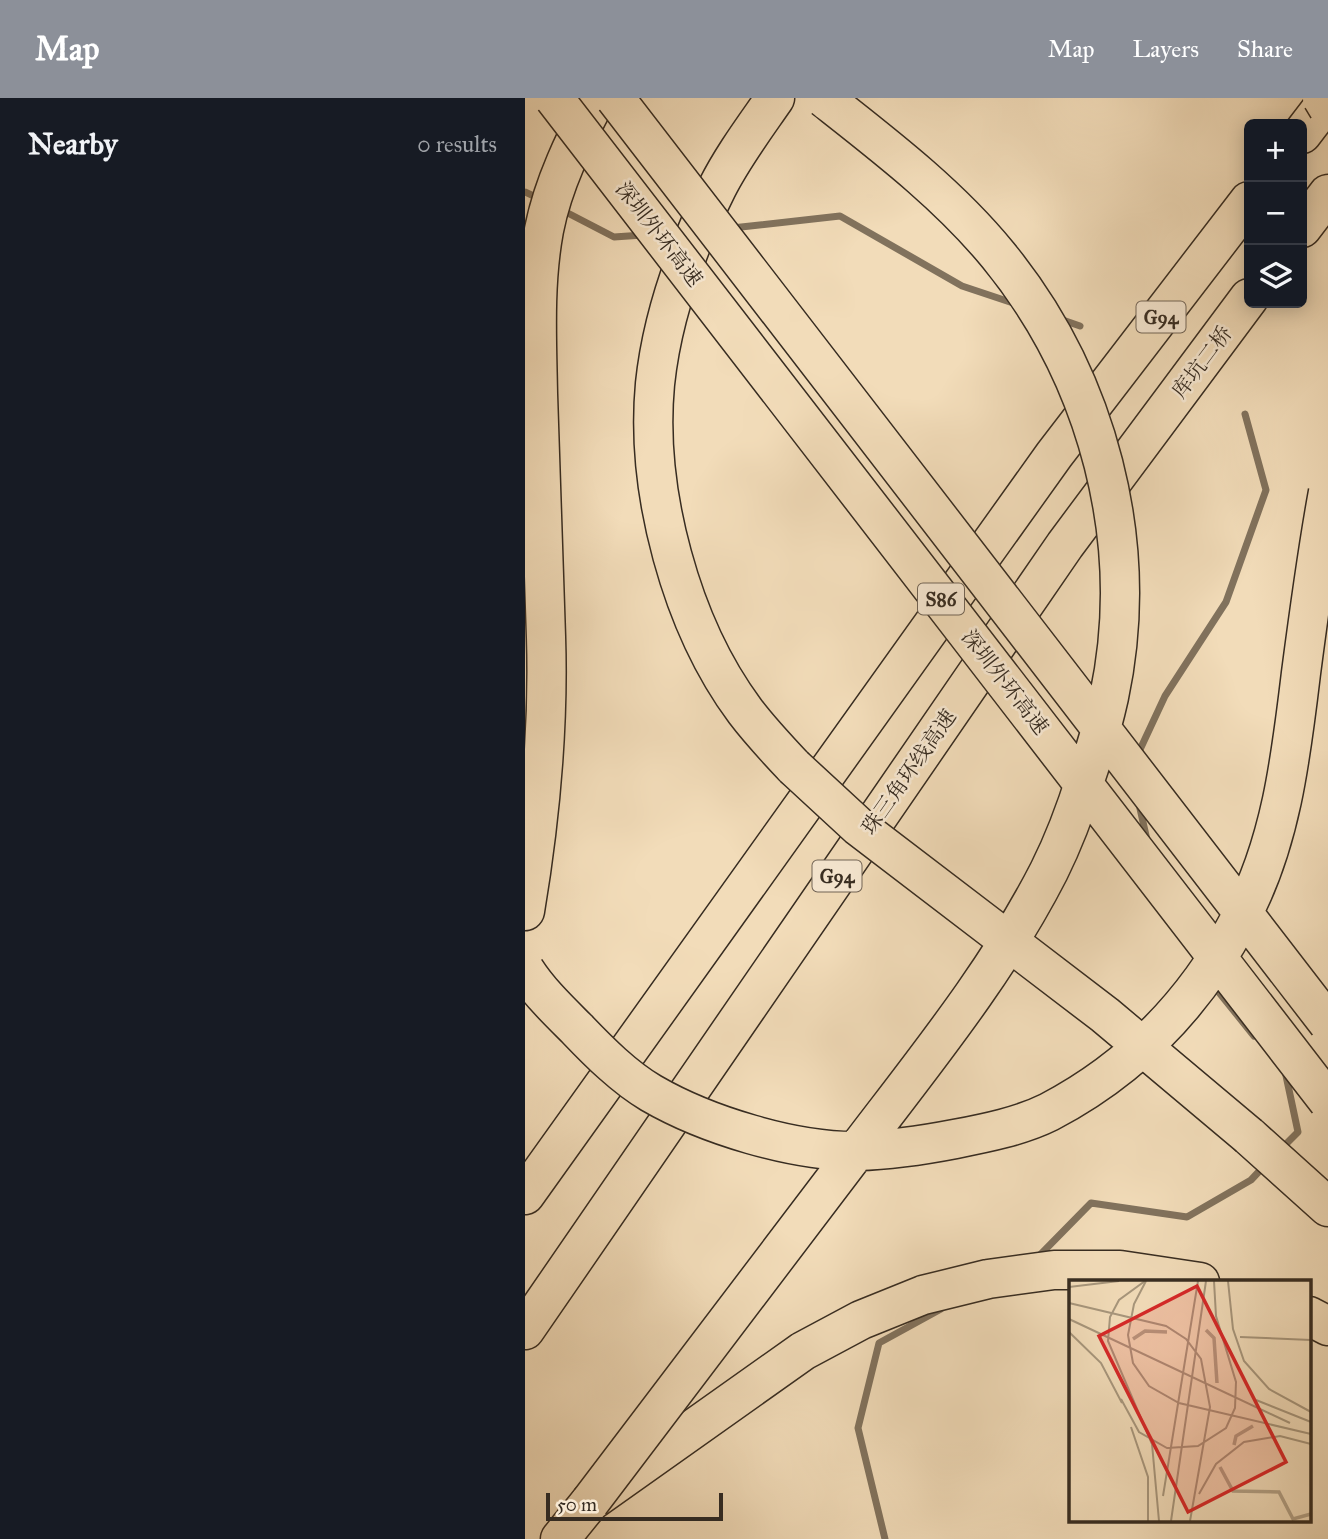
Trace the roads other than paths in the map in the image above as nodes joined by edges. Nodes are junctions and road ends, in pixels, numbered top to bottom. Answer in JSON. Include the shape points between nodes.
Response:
{"nodes":[{"id":1,"x":554,"y":98,"type":"edge"},
{"id":2,"x":597,"y":98,"type":"edge"},
{"id":3,"x":615,"y":98,"type":"edge"},
{"id":4,"x":775,"y":98,"type":"edge"},
{"id":5,"x":824,"y":98,"type":"edge"},
{"id":6,"x":1322,"y":98,"type":"edge"},
{"id":7,"x":1328,"y":100,"type":"edge"},
{"id":8,"x":1328,"y":108,"type":"edge"},
{"id":9,"x":1307,"y":127,"type":"edge"},
{"id":10,"x":1328,"y":194,"type":"edge"},
{"id":11,"x":1244,"y":208,"type":"edge"},
{"id":12,"x":1307,"y":221,"type":"edge"},
{"id":13,"x":1244,"y":305,"type":"edge"},
{"id":14,"x":1154,"y":425,"type":"joint"},
{"id":15,"x":1328,"y":492,"type":"edge"},
{"id":16,"x":525,"y":911,"type":"edge"},
{"id":17,"x":525,"y":970,"type":"edge"},
{"id":18,"x":1328,"y":1023,"type":"edge"},
{"id":19,"x":1328,"y":1101,"type":"edge"},
{"id":20,"x":525,"y":1195,"type":"edge"},
{"id":21,"x":1328,"y":1207,"type":"edge"},
{"id":22,"x":1188,"y":1280,"type":"edge"},
{"id":23,"x":1311,"y":1317,"type":"edge"},
{"id":24,"x":1328,"y":1326,"type":"edge"},
{"id":25,"x":525,"y":1330,"type":"edge"},
{"id":26,"x":590,"y":1502,"type":"junction"},
{"id":27,"x":559,"y":1539,"type":"edge"}],
"edges":[{"from":1,"to":19,"type":"highway","name":"深圳外环高速","number":"S86","bridge":true},
{"from":2,"to":16,"type":"highway","via":[[567,158],[545,229],[539,268],[546,728]]},
{"from":3,"to":18,"type":"highway","number":"S86","bridge":true},
{"from":4,"to":21,"type":"highway","bridge":true,"via":[[718,187],[694,240],[666,325],[655,385],[656,462],[668,540],[700,631],[744,709],[827,800],[1105,1015]]},
{"from":5,"to":26,"type":"highway","bridge":true,"via":[[916,173],[998,254],[1061,348],[1107,472],[1115,525],[1119,584],[1109,695],[1075,813],[1017,926],[932,1052]]},
{"from":6,"to":8,"type":"highway","bridge":true},
{"from":7,"to":9,"type":"highway"},
{"from":10,"to":12,"type":"highway"},
{"from":11,"to":20,"type":"highway","number":"G94","via":[[1046,467]]},
{"from":13,"to":14,"type":"highway","name":"库坑二桥","number":"G94"},
{"from":14,"to":25,"type":"highway","name":"珠三角环线高速","number":"G94","via":[[1065,545]]},
{"from":15,"to":17,"type":"highway","bridge":true,"via":[[1290,760],[1270,849],[1242,917],[1212,968],[1175,1016],[1109,1075],[1047,1113],[993,1132],[925,1145],[856,1151],[750,1134],[649,1092],[600,1052]]},
{"from":22,"to":26,"type":"highway","via":[[1120,1270],[1054,1270],[988,1279],[923,1295],[861,1320],[803,1351]]},
{"from":23,"to":24,"type":"highway"},
{"from":26,"to":27,"type":"highway"}]}
